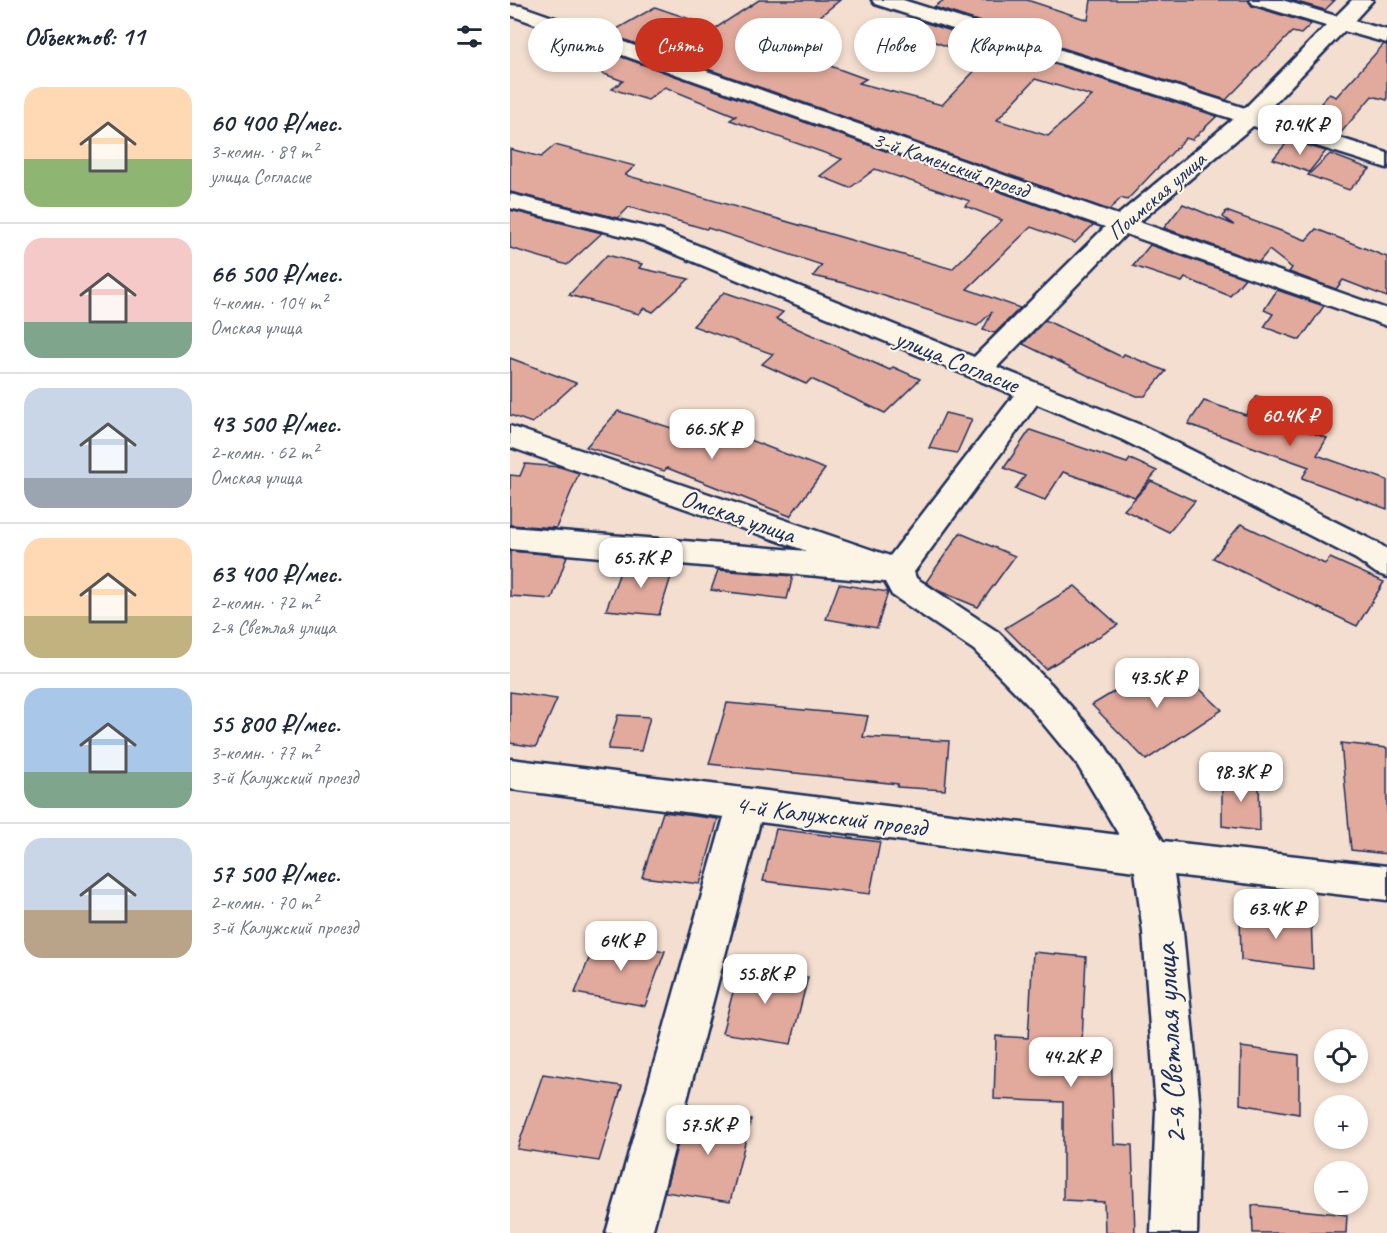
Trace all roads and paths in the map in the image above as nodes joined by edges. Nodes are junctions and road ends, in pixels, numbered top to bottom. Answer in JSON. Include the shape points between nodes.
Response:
{"nodes":[{"id":1,"x":882,"y":0,"type":"edge"},
{"id":2,"x":1260,"y":0,"type":"edge"},
{"id":3,"x":1363,"y":0,"type":"edge"},
{"id":4,"x":514,"y":10,"type":"dead end"},
{"id":5,"x":1341,"y":23,"type":"junction"},
{"id":6,"x":1387,"y":36,"type":"edge"},
{"id":7,"x":1249,"y":117,"type":"junction"},
{"id":8,"x":1387,"y":160,"type":"edge"},
{"id":9,"x":510,"y":201,"type":"edge"},
{"id":10,"x":1121,"y":225,"type":"junction"},
{"id":11,"x":1387,"y":318,"type":"edge"},
{"id":12,"x":978,"y":370,"type":"junction"},
{"id":13,"x":1032,"y":391,"type":"junction"},
{"id":14,"x":510,"y":436,"type":"edge"},
{"id":15,"x":510,"y":538,"type":"edge"},
{"id":16,"x":1387,"y":565,"type":"edge"},
{"id":17,"x":897,"y":571,"type":"junction"},
{"id":18,"x":510,"y":774,"type":"edge"},
{"id":19,"x":746,"y":806,"type":"junction"},
{"id":20,"x":1152,"y":856,"type":"junction"},
{"id":21,"x":1387,"y":883,"type":"edge"},
{"id":22,"x":629,"y":1233,"type":"edge"},
{"id":23,"x":1174,"y":1233,"type":"edge"}],
"edges":[{"from":1,"to":7,"type":"street"},
{"from":2,"to":5,"type":"street"},
{"from":3,"to":5,"type":"street","name":"Поимская улица"},
{"from":4,"to":10,"type":"street","name":"3-й Каменский проезд"},
{"from":5,"to":6,"type":"street"},
{"from":5,"to":7,"type":"street","name":"Поимская улица"},
{"from":7,"to":8,"type":"street"},
{"from":7,"to":10,"type":"street","name":"Поимская улица"},
{"from":9,"to":12,"type":"street","name":"улица Согласие","via":[[653,236]]},
{"from":10,"to":11,"type":"street","name":"3-й Каменский проезд"},
{"from":10,"to":12,"type":"street","name":"Поимская улица"},
{"from":12,"to":13,"type":"street","name":"улица Согласие"},
{"from":13,"to":16,"type":"street","name":"улица Согласие","via":[[1133,433],[1367,551]]},
{"from":13,"to":17,"type":"street"},
{"from":14,"to":17,"type":"street","name":"Омская улица"},
{"from":15,"to":17,"type":"street","name":"Омская улица"},
{"from":17,"to":20,"type":"street","via":[[903,586],[986,641],[1039,694],[1091,755]]},
{"from":18,"to":19,"type":"street","name":"4-й Калужский проезд"},
{"from":19,"to":20,"type":"street","name":"4-й Калужский проезд"},
{"from":19,"to":22,"type":"street"},
{"from":20,"to":21,"type":"street","name":"4-й Калужский проезд"},
{"from":20,"to":23,"type":"street","name":"2-я Светлая улица","via":[[1163,932],[1178,1108]]}]}
